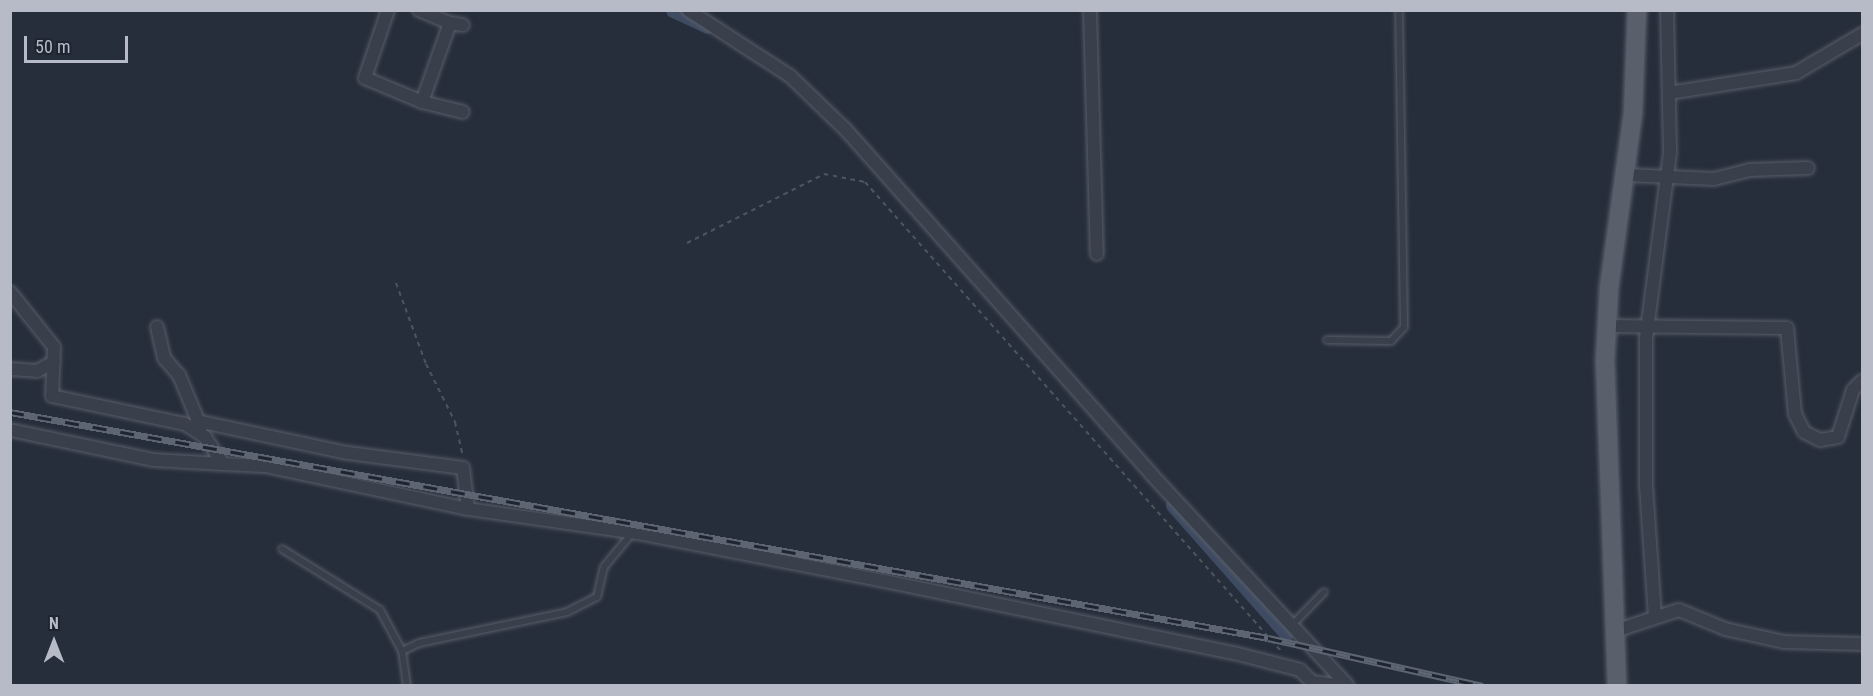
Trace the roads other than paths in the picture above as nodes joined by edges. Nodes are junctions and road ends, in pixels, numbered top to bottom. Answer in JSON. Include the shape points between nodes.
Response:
{"nodes":[{"id":1,"x":388,"y":10,"type":"edge"},
{"id":2,"x":419,"y":10,"type":"edge"},
{"id":3,"x":688,"y":10,"type":"edge"},
{"id":4,"x":1090,"y":10,"type":"edge"},
{"id":5,"x":1399,"y":10,"type":"edge"},
{"id":6,"x":1637,"y":10,"type":"edge"},
{"id":7,"x":1667,"y":10,"type":"edge"},
{"id":8,"x":450,"y":23,"type":"junction"},
{"id":9,"x":463,"y":25,"type":"dead end"},
{"id":10,"x":1863,"y":34,"type":"edge"},
{"id":11,"x":1669,"y":93,"type":"junction"},
{"id":12,"x":422,"y":102,"type":"junction"},
{"id":13,"x":463,"y":112,"type":"dead end"},
{"id":14,"x":1808,"y":168,"type":"dead end"},
{"id":15,"x":1627,"y":175,"type":"junction"},
{"id":16,"x":1667,"y":178,"type":"junction"},
{"id":17,"x":1097,"y":254,"type":"dead end"},
{"id":18,"x":10,"y":292,"type":"edge"},
{"id":19,"x":1606,"y":326,"type":"junction"},
{"id":20,"x":1648,"y":326,"type":"junction"},
{"id":21,"x":157,"y":327,"type":"dead end"},
{"id":22,"x":1327,"y":340,"type":"dead end"},
{"id":23,"x":54,"y":362,"type":"junction"},
{"id":24,"x":10,"y":369,"type":"edge"},
{"id":25,"x":1863,"y":381,"type":"edge"},
{"id":26,"x":197,"y":421,"type":"junction"},
{"id":27,"x":10,"y":430,"type":"edge"},
{"id":28,"x":206,"y":437,"type":"junction"},
{"id":29,"x":223,"y":464,"type":"junction"},
{"id":30,"x":468,"y":509,"type":"junction"},
{"id":31,"x":632,"y":533,"type":"junction"},
{"id":32,"x":282,"y":549,"type":"dead end"},
{"id":33,"x":1324,"y":592,"type":"dead end"},
{"id":34,"x":1655,"y":617,"type":"junction"},
{"id":35,"x":1294,"y":623,"type":"junction"},
{"id":36,"x":1615,"y":631,"type":"junction"},
{"id":37,"x":1863,"y":644,"type":"edge"},
{"id":38,"x":402,"y":651,"type":"junction"},
{"id":39,"x":1314,"y":684,"type":"edge"},
{"id":40,"x":407,"y":686,"type":"edge"},
{"id":41,"x":1346,"y":686,"type":"edge"},
{"id":42,"x":1617,"y":686,"type":"edge"}],
"edges":[{"from":1,"to":12,"type":"street","via":[[365,78]]},
{"from":2,"to":8,"type":"street"},
{"from":3,"to":35,"type":"street","via":[[790,76],[846,130],[1151,474]]},
{"from":4,"to":17,"type":"street"},
{"from":5,"to":22,"type":"lane","via":[[1404,327],[1391,341]]},
{"from":6,"to":15,"type":"main road"},
{"from":7,"to":11,"type":"street"},
{"from":8,"to":9,"type":"street"},
{"from":8,"to":12,"type":"street"},
{"from":10,"to":11,"type":"street","via":[[1786,76]]},
{"from":11,"to":16,"type":"street"},
{"from":12,"to":13,"type":"street"},
{"from":14,"to":16,"type":"street"},
{"from":15,"to":16,"type":"street"},
{"from":15,"to":19,"type":"main road"},
{"from":16,"to":20,"type":"street"},
{"from":18,"to":23,"type":"street","via":[[49,336]]},
{"from":19,"to":20,"type":"street"},
{"from":19,"to":36,"type":"main road"},
{"from":20,"to":25,"type":"street","via":[[1787,328],[1795,414],[1804,432],[1820,440],[1838,436],[1853,390]]},
{"from":20,"to":34,"type":"street","via":[[1646,485]]},
{"from":21,"to":26,"type":"street","via":[[164,358],[179,375]]},
{"from":23,"to":24,"type":"street","via":[[37,371]]},
{"from":23,"to":28,"type":"street","via":[[52,396],[184,424]]},
{"from":26,"to":28,"type":"street"},
{"from":26,"to":30,"type":"street","via":[[348,453],[463,468]]},
{"from":27,"to":29,"type":"street","via":[[153,460]]},
{"from":28,"to":29,"type":"street"},
{"from":29,"to":30,"type":"street","via":[[265,466]]},
{"from":30,"to":31,"type":"street"},
{"from":31,"to":38,"type":"lane","via":[[604,567],[597,597],[567,612],[419,643]]},
{"from":31,"to":39,"type":"street","via":[[1300,670]]},
{"from":32,"to":38,"type":"lane","via":[[380,610]]},
{"from":33,"to":35,"type":"lane"},
{"from":34,"to":36,"type":"street"},
{"from":34,"to":37,"type":"street","via":[[1679,610],[1725,629],[1784,642]]},
{"from":35,"to":41,"type":"street"},
{"from":36,"to":42,"type":"main road"},
{"from":38,"to":40,"type":"lane"},
{"from":39,"to":41,"type":"street"}]}
